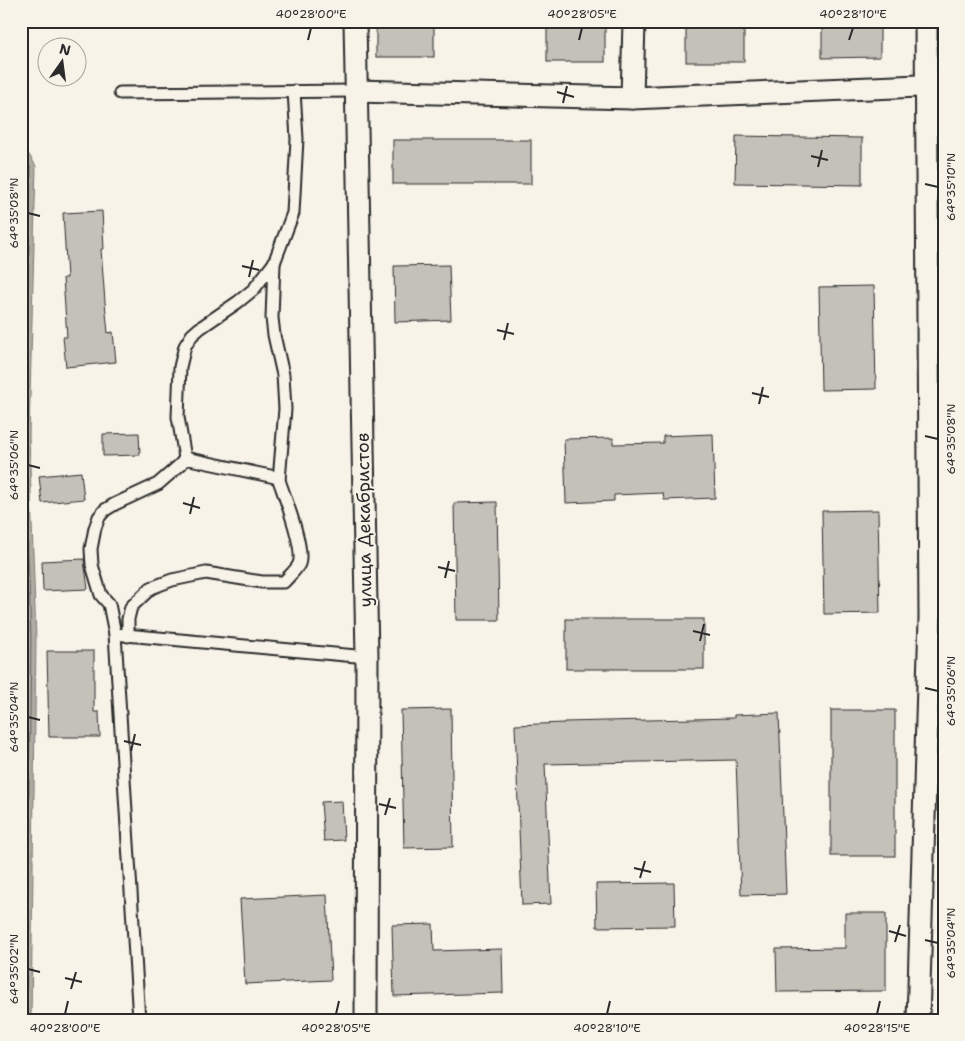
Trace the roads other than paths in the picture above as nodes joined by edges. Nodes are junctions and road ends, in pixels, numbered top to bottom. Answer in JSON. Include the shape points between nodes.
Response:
{"nodes":[{"id":1,"x":355,"y":21,"type":"edge"},
{"id":2,"x":634,"y":21,"type":"edge"},
{"id":3,"x":926,"y":21,"type":"edge"},
{"id":4,"x":935,"y":85,"type":"edge"},
{"id":5,"x":294,"y":91,"type":"junction"},
{"id":6,"x":355,"y":91,"type":"junction"},
{"id":7,"x":120,"y":93,"type":"dead end"},
{"id":8,"x":632,"y":98,"type":"junction"},
{"id":9,"x":274,"y":263,"type":"junction"},
{"id":10,"x":185,"y":458,"type":"junction"},
{"id":11,"x":279,"y":480,"type":"junction"},
{"id":12,"x":937,"y":618,"type":"edge"},
{"id":13,"x":115,"y":634,"type":"junction"},
{"id":14,"x":128,"y":636,"type":"junction"},
{"id":15,"x":368,"y":657,"type":"junction"},
{"id":16,"x":139,"y":1020,"type":"edge"},
{"id":17,"x":366,"y":1020,"type":"edge"},
{"id":18,"x":918,"y":1020,"type":"edge"}],
"edges":[{"from":1,"to":6,"type":"street","name":"улица Декабристов"},
{"from":2,"to":8,"type":"street"},
{"from":3,"to":4,"type":"street"},
{"from":4,"to":8,"type":"street"},
{"from":4,"to":12,"type":"street"},
{"from":5,"to":6,"type":"lane"},
{"from":5,"to":7,"type":"lane"},
{"from":5,"to":9,"type":"lane","via":[[293,213]]},
{"from":6,"to":8,"type":"street"},
{"from":6,"to":15,"type":"street","name":"улица Декабристов"},
{"from":9,"to":10,"type":"lane","via":[[254,289],[200,328],[185,346],[180,368],[178,417]]},
{"from":9,"to":11,"type":"lane","via":[[272,318],[283,375],[285,409]]},
{"from":10,"to":11,"type":"lane"},
{"from":10,"to":13,"type":"lane","via":[[158,484],[105,510],[97,522],[91,549],[92,565],[101,595],[108,604]]},
{"from":11,"to":14,"type":"lane","via":[[301,555],[299,565],[284,582],[262,582],[206,573],[172,580],[152,588],[131,607]]},
{"from":12,"to":18,"type":"street"},
{"from":13,"to":14,"type":"lane"},
{"from":13,"to":16,"type":"lane"},
{"from":14,"to":15,"type":"lane"},
{"from":15,"to":17,"type":"street","name":"улица Декабристов"}]}
